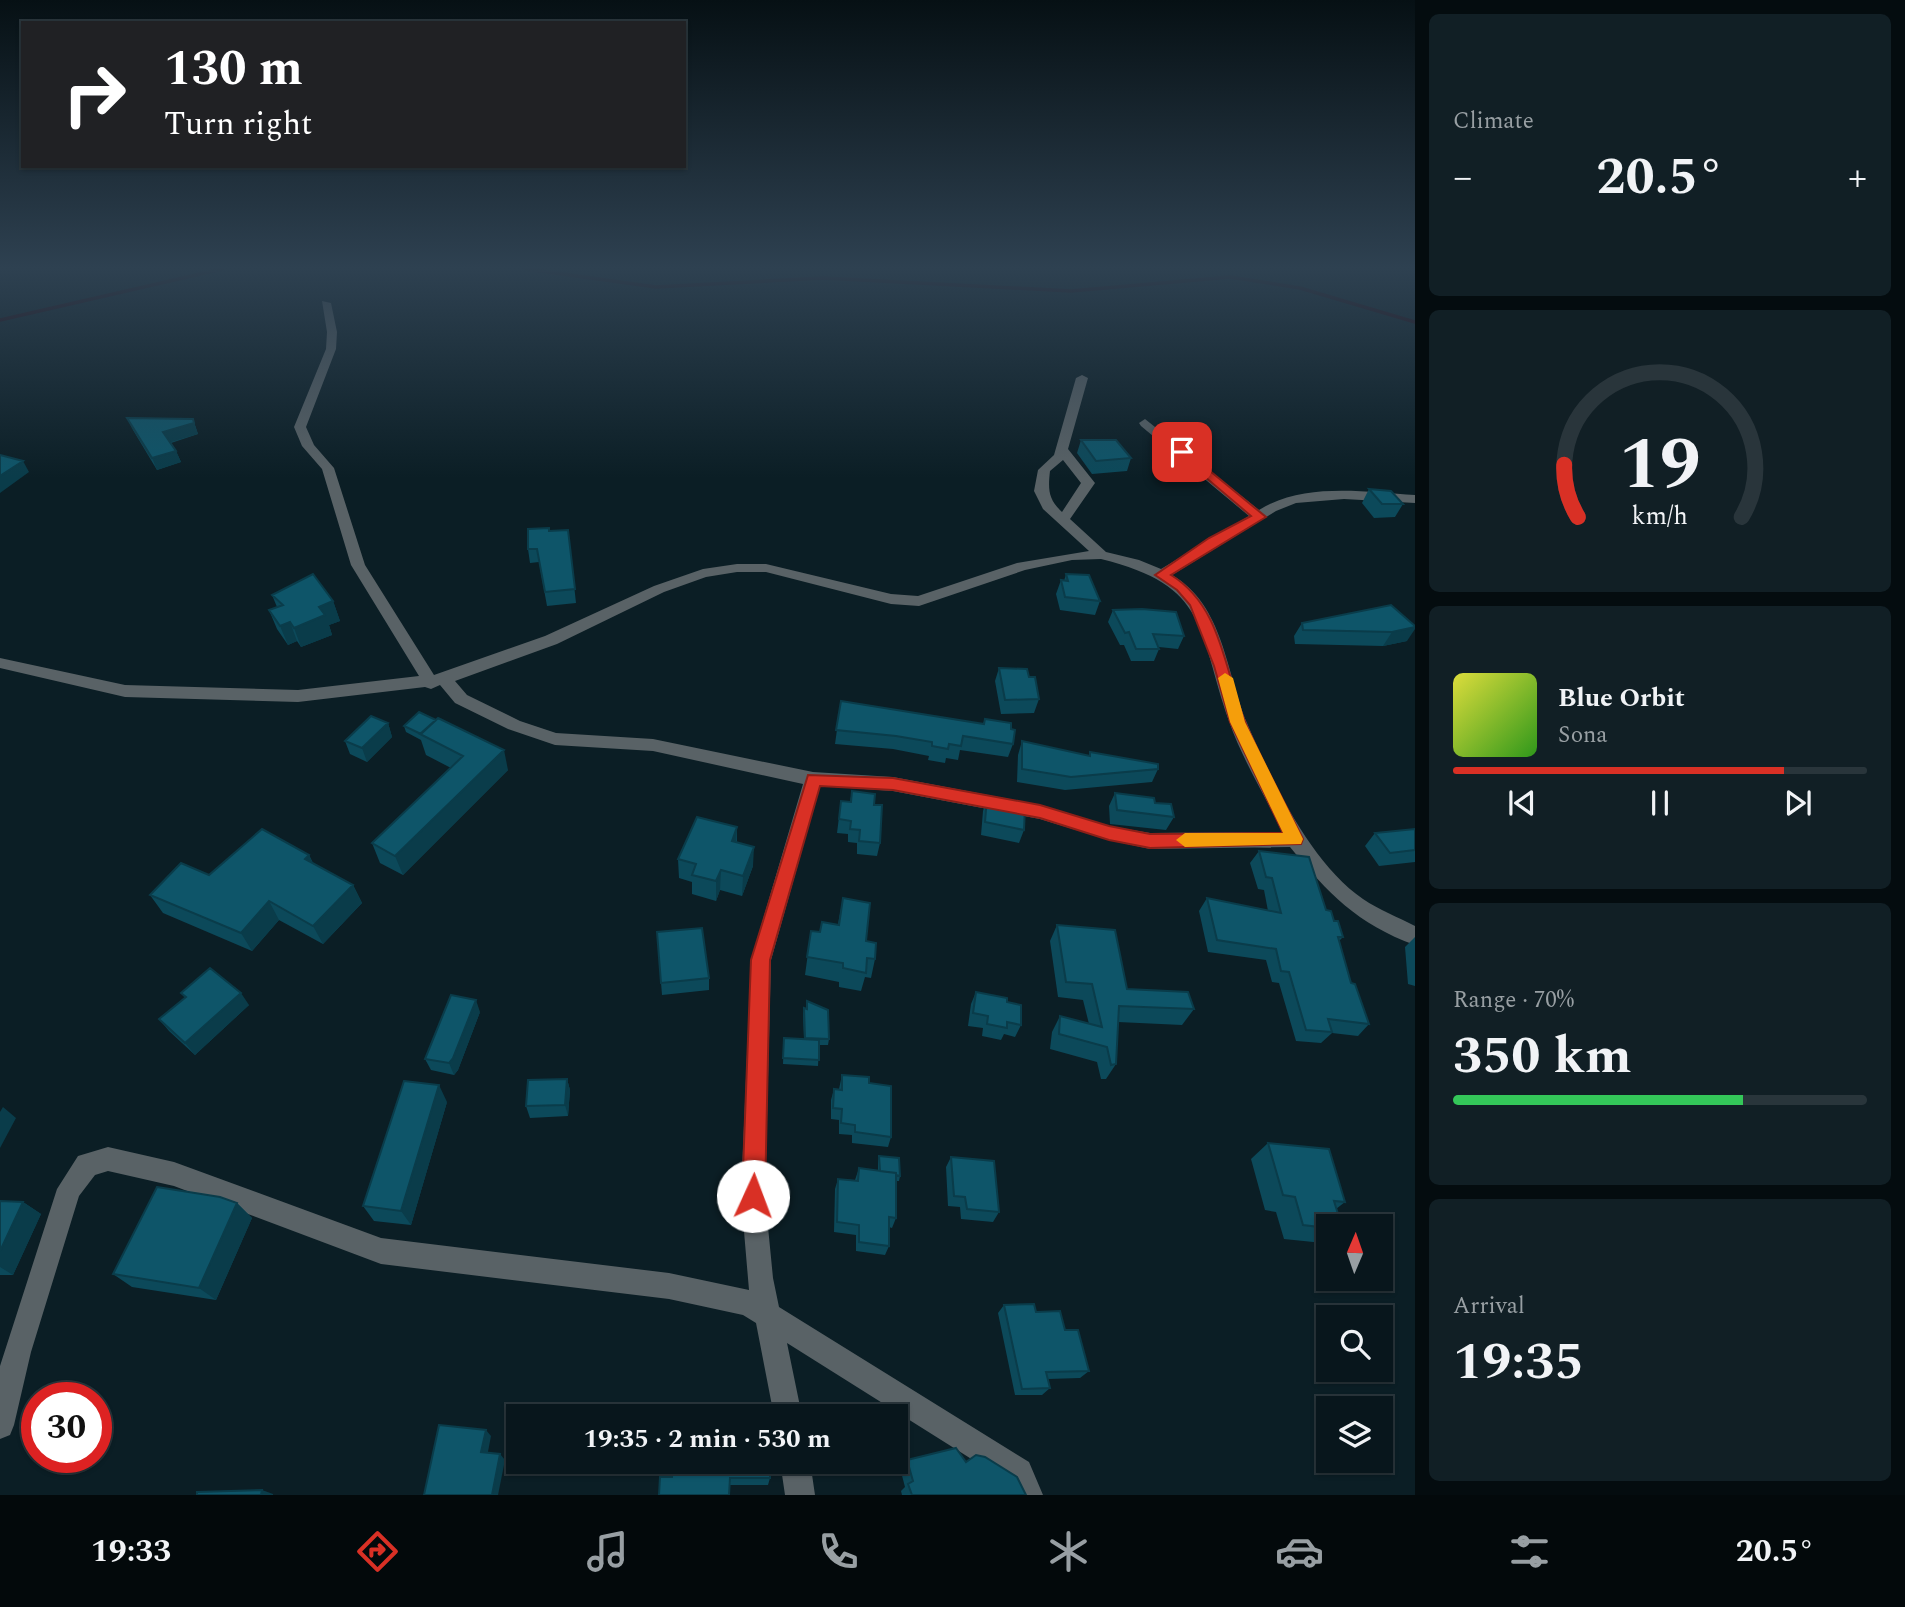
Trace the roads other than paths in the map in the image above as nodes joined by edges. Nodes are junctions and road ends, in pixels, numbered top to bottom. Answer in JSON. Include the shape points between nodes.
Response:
{"nodes":[{"id":1,"x":332,"y":339,"type":"edge"},
{"id":2,"x":1082,"y":377,"type":"dead end"},
{"id":3,"x":1145,"y":423,"type":"dead end"},
{"id":4,"x":1062,"y":450,"type":"junction"},
{"id":5,"x":1415,"y":499,"type":"edge"},
{"id":6,"x":1259,"y":517,"type":"junction"},
{"id":7,"x":1063,"y":520,"type":"junction"},
{"id":8,"x":1101,"y":555,"type":"junction"},
{"id":9,"x":1162,"y":575,"type":"junction"},
{"id":10,"x":0,"y":663,"type":"edge"},
{"id":11,"x":438,"y":680,"type":"junction"},
{"id":12,"x":813,"y":779,"type":"junction"},
{"id":13,"x":1295,"y":839,"type":"junction"},
{"id":14,"x":1415,"y":936,"type":"edge"},
{"id":15,"x":770,"y":1318,"type":"junction"},
{"id":16,"x":786,"y":1404,"type":"edge"},
{"id":17,"x":0,"y":1425,"type":"edge"},
{"id":18,"x":797,"y":1474,"type":"edge"},
{"id":19,"x":800,"y":1495,"type":"edge"},
{"id":20,"x":1028,"y":1495,"type":"edge"}],
"edges":[{"from":1,"to":11,"type":"street","via":[[300,427],[308,446],[328,468],[358,565]]},
{"from":2,"to":4,"type":"street"},
{"from":3,"to":6,"type":"street"},
{"from":4,"to":7,"type":"street","via":[[1040,480],[1048,506]]},
{"from":4,"to":7,"type":"street","via":[[1088,483]]},
{"from":5,"to":6,"type":"street","via":[[1343,495],[1294,499]]},
{"from":6,"to":9,"type":"street"},
{"from":7,"to":8,"type":"street"},
{"from":8,"to":9,"type":"street"},
{"from":8,"to":11,"type":"street","via":[[1072,555],[1022,566],[919,601],[891,599],[766,568],[702,573],[551,640]]},
{"from":9,"to":13,"type":"street","via":[[1182,587],[1197,604],[1238,722]]},
{"from":10,"to":11,"type":"street","via":[[125,691],[298,696]]},
{"from":11,"to":12,"type":"street","via":[[461,699],[555,739],[653,745]]},
{"from":12,"to":13,"type":"street","via":[[893,784],[1040,812],[1150,841]]},
{"from":12,"to":15,"type":"street","via":[[761,960],[753,1196],[760,1278]]},
{"from":13,"to":14,"type":"street","via":[[1356,905]]},
{"from":15,"to":16,"type":"street"},
{"from":15,"to":17,"type":"street","via":[[748,1303],[668,1286],[381,1251],[174,1174],[108,1159],[87,1165],[69,1189]]},
{"from":15,"to":20,"type":"street","via":[[1019,1472]]},
{"from":18,"to":19,"type":"street"}]}
